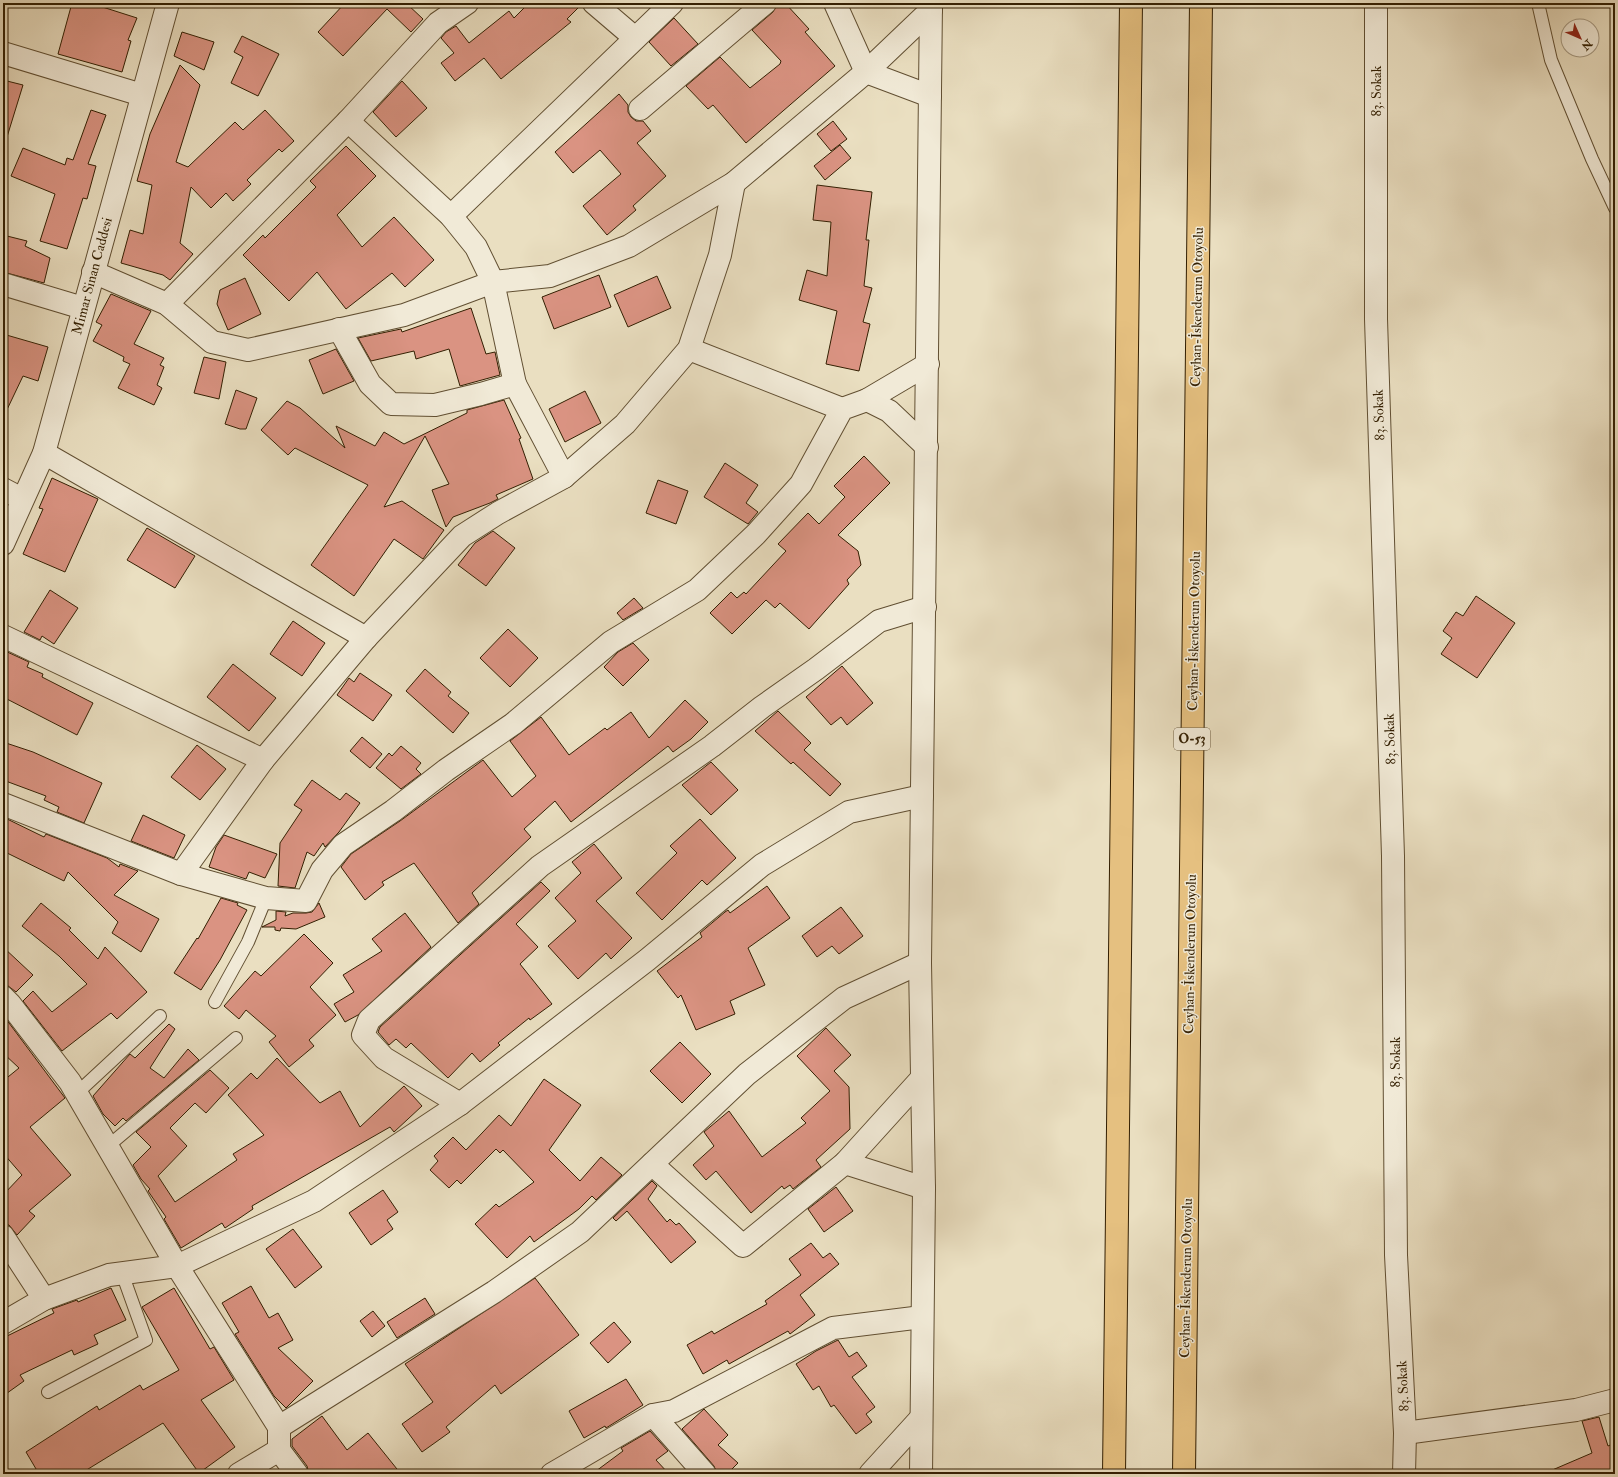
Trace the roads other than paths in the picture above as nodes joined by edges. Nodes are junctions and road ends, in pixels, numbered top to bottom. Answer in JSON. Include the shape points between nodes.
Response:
{"nodes":[{"id":1,"x":168,"y":3,"type":"edge"},
{"id":2,"x":467,"y":3,"type":"edge"},
{"id":3,"x":594,"y":3,"type":"edge"},
{"id":4,"x":672,"y":3,"type":"edge"},
{"id":5,"x":765,"y":3,"type":"edge"},
{"id":6,"x":835,"y":3,"type":"edge"},
{"id":7,"x":1130,"y":3,"type":"edge"},
{"id":8,"x":1201,"y":3,"type":"edge"},
{"id":9,"x":1376,"y":3,"type":"edge"},
{"id":10,"x":1538,"y":3,"type":"edge"},
{"id":11,"x":931,"y":6,"type":"edge"},
{"id":12,"x":635,"y":38,"type":"junction"},
{"id":13,"x":3,"y":53,"type":"edge"},
{"id":14,"x":866,"y":72,"type":"junction"},
{"id":15,"x":142,"y":95,"type":"junction"},
{"id":16,"x":930,"y":96,"type":"junction"},
{"id":17,"x":640,"y":109,"type":"dead end"},
{"id":18,"x":348,"y":121,"type":"junction"},
{"id":19,"x":734,"y":183,"type":"junction"},
{"id":20,"x":1615,"y":208,"type":"edge"},
{"id":21,"x":451,"y":216,"type":"junction"},
{"id":22,"x":93,"y":272,"type":"junction"},
{"id":23,"x":493,"y":282,"type":"junction"},
{"id":24,"x":3,"y":284,"type":"edge"},
{"id":25,"x":167,"y":304,"type":"junction"},
{"id":26,"x":83,"y":308,"type":"junction"},
{"id":27,"x":339,"y":329,"type":"junction"},
{"id":28,"x":689,"y":349,"type":"junction"},
{"id":29,"x":928,"y":364,"type":"junction"},
{"id":30,"x":514,"y":384,"type":"junction"},
{"id":31,"x":867,"y":400,"type":"junction"},
{"id":32,"x":842,"y":409,"type":"junction"},
{"id":33,"x":927,"y":447,"type":"junction"},
{"id":34,"x":44,"y":453,"type":"junction"},
{"id":35,"x":564,"y":477,"type":"junction"},
{"id":36,"x":3,"y":489,"type":"edge"},
{"id":37,"x":22,"y":499,"type":"junction"},
{"id":38,"x":3,"y":544,"type":"edge"},
{"id":39,"x":925,"y":607,"type":"junction"},
{"id":40,"x":3,"y":636,"type":"edge"},
{"id":41,"x":366,"y":638,"type":"junction"},
{"id":42,"x":263,"y":760,"type":"junction"},
{"id":43,"x":922,"y":796,"type":"junction"},
{"id":44,"x":3,"y":804,"type":"edge"},
{"id":45,"x":181,"y":874,"type":"junction"},
{"id":46,"x":266,"y":898,"type":"junction"},
{"id":47,"x":920,"y":963,"type":"junction"},
{"id":48,"x":3,"y":997,"type":"edge"},
{"id":49,"x":215,"y":1002,"type":"dead end"},
{"id":50,"x":160,"y":1016,"type":"dead end"},
{"id":51,"x":236,"y":1038,"type":"dead end"},
{"id":52,"x":922,"y":1078,"type":"junction"},
{"id":53,"x":76,"y":1094,"type":"junction"},
{"id":54,"x":460,"y":1104,"type":"junction"},
{"id":55,"x":107,"y":1147,"type":"junction"},
{"id":56,"x":845,"y":1163,"type":"junction"},
{"id":57,"x":652,"y":1164,"type":"junction"},
{"id":58,"x":924,"y":1188,"type":"junction"},
{"id":59,"x":3,"y":1236,"type":"edge"},
{"id":60,"x":177,"y":1266,"type":"junction"},
{"id":61,"x":122,"y":1273,"type":"junction"},
{"id":62,"x":44,"y":1298,"type":"junction"},
{"id":63,"x":922,"y":1318,"type":"junction"},
{"id":64,"x":3,"y":1322,"type":"edge"},
{"id":65,"x":48,"y":1392,"type":"dead end"},
{"id":66,"x":1615,"y":1400,"type":"edge"},
{"id":67,"x":653,"y":1415,"type":"junction"},
{"id":68,"x":921,"y":1418,"type":"junction"},
{"id":69,"x":279,"y":1427,"type":"junction"},
{"id":70,"x":1405,"y":1433,"type":"junction"},
{"id":71,"x":280,"y":1450,"type":"junction"},
{"id":72,"x":239,"y":1474,"type":"edge"},
{"id":73,"x":297,"y":1474,"type":"edge"},
{"id":74,"x":552,"y":1474,"type":"edge"},
{"id":75,"x":705,"y":1474,"type":"edge"},
{"id":76,"x":870,"y":1474,"type":"edge"},
{"id":77,"x":921,"y":1474,"type":"edge"},
{"id":78,"x":1114,"y":1474,"type":"edge"},
{"id":79,"x":1184,"y":1474,"type":"edge"},
{"id":80,"x":1404,"y":1474,"type":"edge"}],
"edges":[{"from":1,"to":15,"type":"street","name":"Mimar Sinan Caddesi"},
{"from":2,"to":18,"type":"street","via":[[438,23]]},
{"from":3,"to":12,"type":"street"},
{"from":4,"to":12,"type":"street"},
{"from":5,"to":17,"type":"street"},
{"from":6,"to":14,"type":"street"},
{"from":7,"to":78,"type":"highway"},
{"from":8,"to":79,"type":"highway","name":"Ceyhan-İskenderun Otoyolu","number":"O-53"},
{"from":9,"to":70,"type":"street","name":"83. Sokak","via":[[1376,319],[1394,856],[1396,1255]]},
{"from":10,"to":20,"type":"lane","via":[[1551,60]]},
{"from":11,"to":14,"type":"street"},
{"from":11,"to":16,"type":"street"},
{"from":12,"to":21,"type":"street"},
{"from":13,"to":15,"type":"street"},
{"from":14,"to":16,"type":"street"},
{"from":14,"to":19,"type":"street"},
{"from":15,"to":22,"type":"street","name":"Mimar Sinan Caddesi"},
{"from":16,"to":29,"type":"street"},
{"from":18,"to":21,"type":"street"},
{"from":18,"to":25,"type":"street"},
{"from":19,"to":23,"type":"street","via":[[629,246],[550,276]]},
{"from":19,"to":28,"type":"street","via":[[720,255]]},
{"from":21,"to":23,"type":"street","via":[[476,247]]},
{"from":22,"to":25,"type":"street"},
{"from":22,"to":26,"type":"street","name":"Mimar Sinan Caddesi"},
{"from":23,"to":27,"type":"street","via":[[404,315]]},
{"from":23,"to":30,"type":"street"},
{"from":24,"to":26,"type":"street"},
{"from":25,"to":27,"type":"street","via":[[212,342],[248,350]]},
{"from":26,"to":34,"type":"street","name":"Mimar Sinan Caddesi"},
{"from":27,"to":30,"type":"street","via":[[370,384],[391,404],[435,405]]},
{"from":28,"to":32,"type":"street"},
{"from":28,"to":35,"type":"street","via":[[625,424]]},
{"from":29,"to":31,"type":"street"},
{"from":29,"to":33,"type":"street"},
{"from":30,"to":35,"type":"street"},
{"from":31,"to":32,"type":"street"},
{"from":31,"to":33,"type":"street","via":[[889,411]]},
{"from":32,"to":46,"type":"street","via":[[801,484],[756,534],[697,590],[611,642],[513,724],[343,845],[322,870],[306,901]]},
{"from":33,"to":39,"type":"street"},
{"from":34,"to":37,"type":"street","name":"Mimar Sinan Caddesi"},
{"from":34,"to":41,"type":"street"},
{"from":35,"to":41,"type":"street","via":[[462,536]]},
{"from":36,"to":37,"type":"street"},
{"from":37,"to":38,"type":"street","name":"Mimar Sinan Caddesi"},
{"from":39,"to":43,"type":"street"},
{"from":39,"to":54,"type":"street","via":[[879,621],[762,706],[712,746],[540,866],[370,1020],[363,1035],[384,1058]]},
{"from":40,"to":42,"type":"street"},
{"from":41,"to":42,"type":"street"},
{"from":42,"to":45,"type":"street"},
{"from":43,"to":47,"type":"street"},
{"from":43,"to":54,"type":"street","via":[[849,812],[762,865],[647,960]]},
{"from":44,"to":45,"type":"street"},
{"from":45,"to":46,"type":"street"},
{"from":46,"to":49,"type":"lane","via":[[248,942]]},
{"from":47,"to":52,"type":"street"},
{"from":47,"to":57,"type":"street","via":[[844,998],[747,1074]]},
{"from":48,"to":53,"type":"street"},
{"from":50,"to":53,"type":"lane"},
{"from":51,"to":55,"type":"lane"},
{"from":52,"to":56,"type":"street"},
{"from":52,"to":58,"type":"street"},
{"from":53,"to":55,"type":"street"},
{"from":54,"to":60,"type":"street","via":[[314,1201]]},
{"from":55,"to":60,"type":"street"},
{"from":56,"to":57,"type":"street","via":[[743,1246]]},
{"from":56,"to":58,"type":"street"},
{"from":57,"to":69,"type":"street","via":[[580,1232],[494,1292]]},
{"from":58,"to":63,"type":"street"},
{"from":59,"to":62,"type":"street"},
{"from":60,"to":61,"type":"street"},
{"from":60,"to":69,"type":"street"},
{"from":61,"to":62,"type":"street","via":[[109,1275]]},
{"from":61,"to":65,"type":"lane","via":[[146,1340]]},
{"from":62,"to":64,"type":"street"},
{"from":63,"to":67,"type":"street","via":[[833,1328],[674,1411]]},
{"from":63,"to":68,"type":"street"},
{"from":66,"to":70,"type":"street","via":[[1576,1410]]},
{"from":67,"to":74,"type":"street"},
{"from":67,"to":75,"type":"street"},
{"from":68,"to":76,"type":"street"},
{"from":68,"to":77,"type":"street"},
{"from":69,"to":71,"type":"street"},
{"from":70,"to":80,"type":"street","name":"83. Sokak"},
{"from":71,"to":72,"type":"street"},
{"from":71,"to":73,"type":"street"}]}
